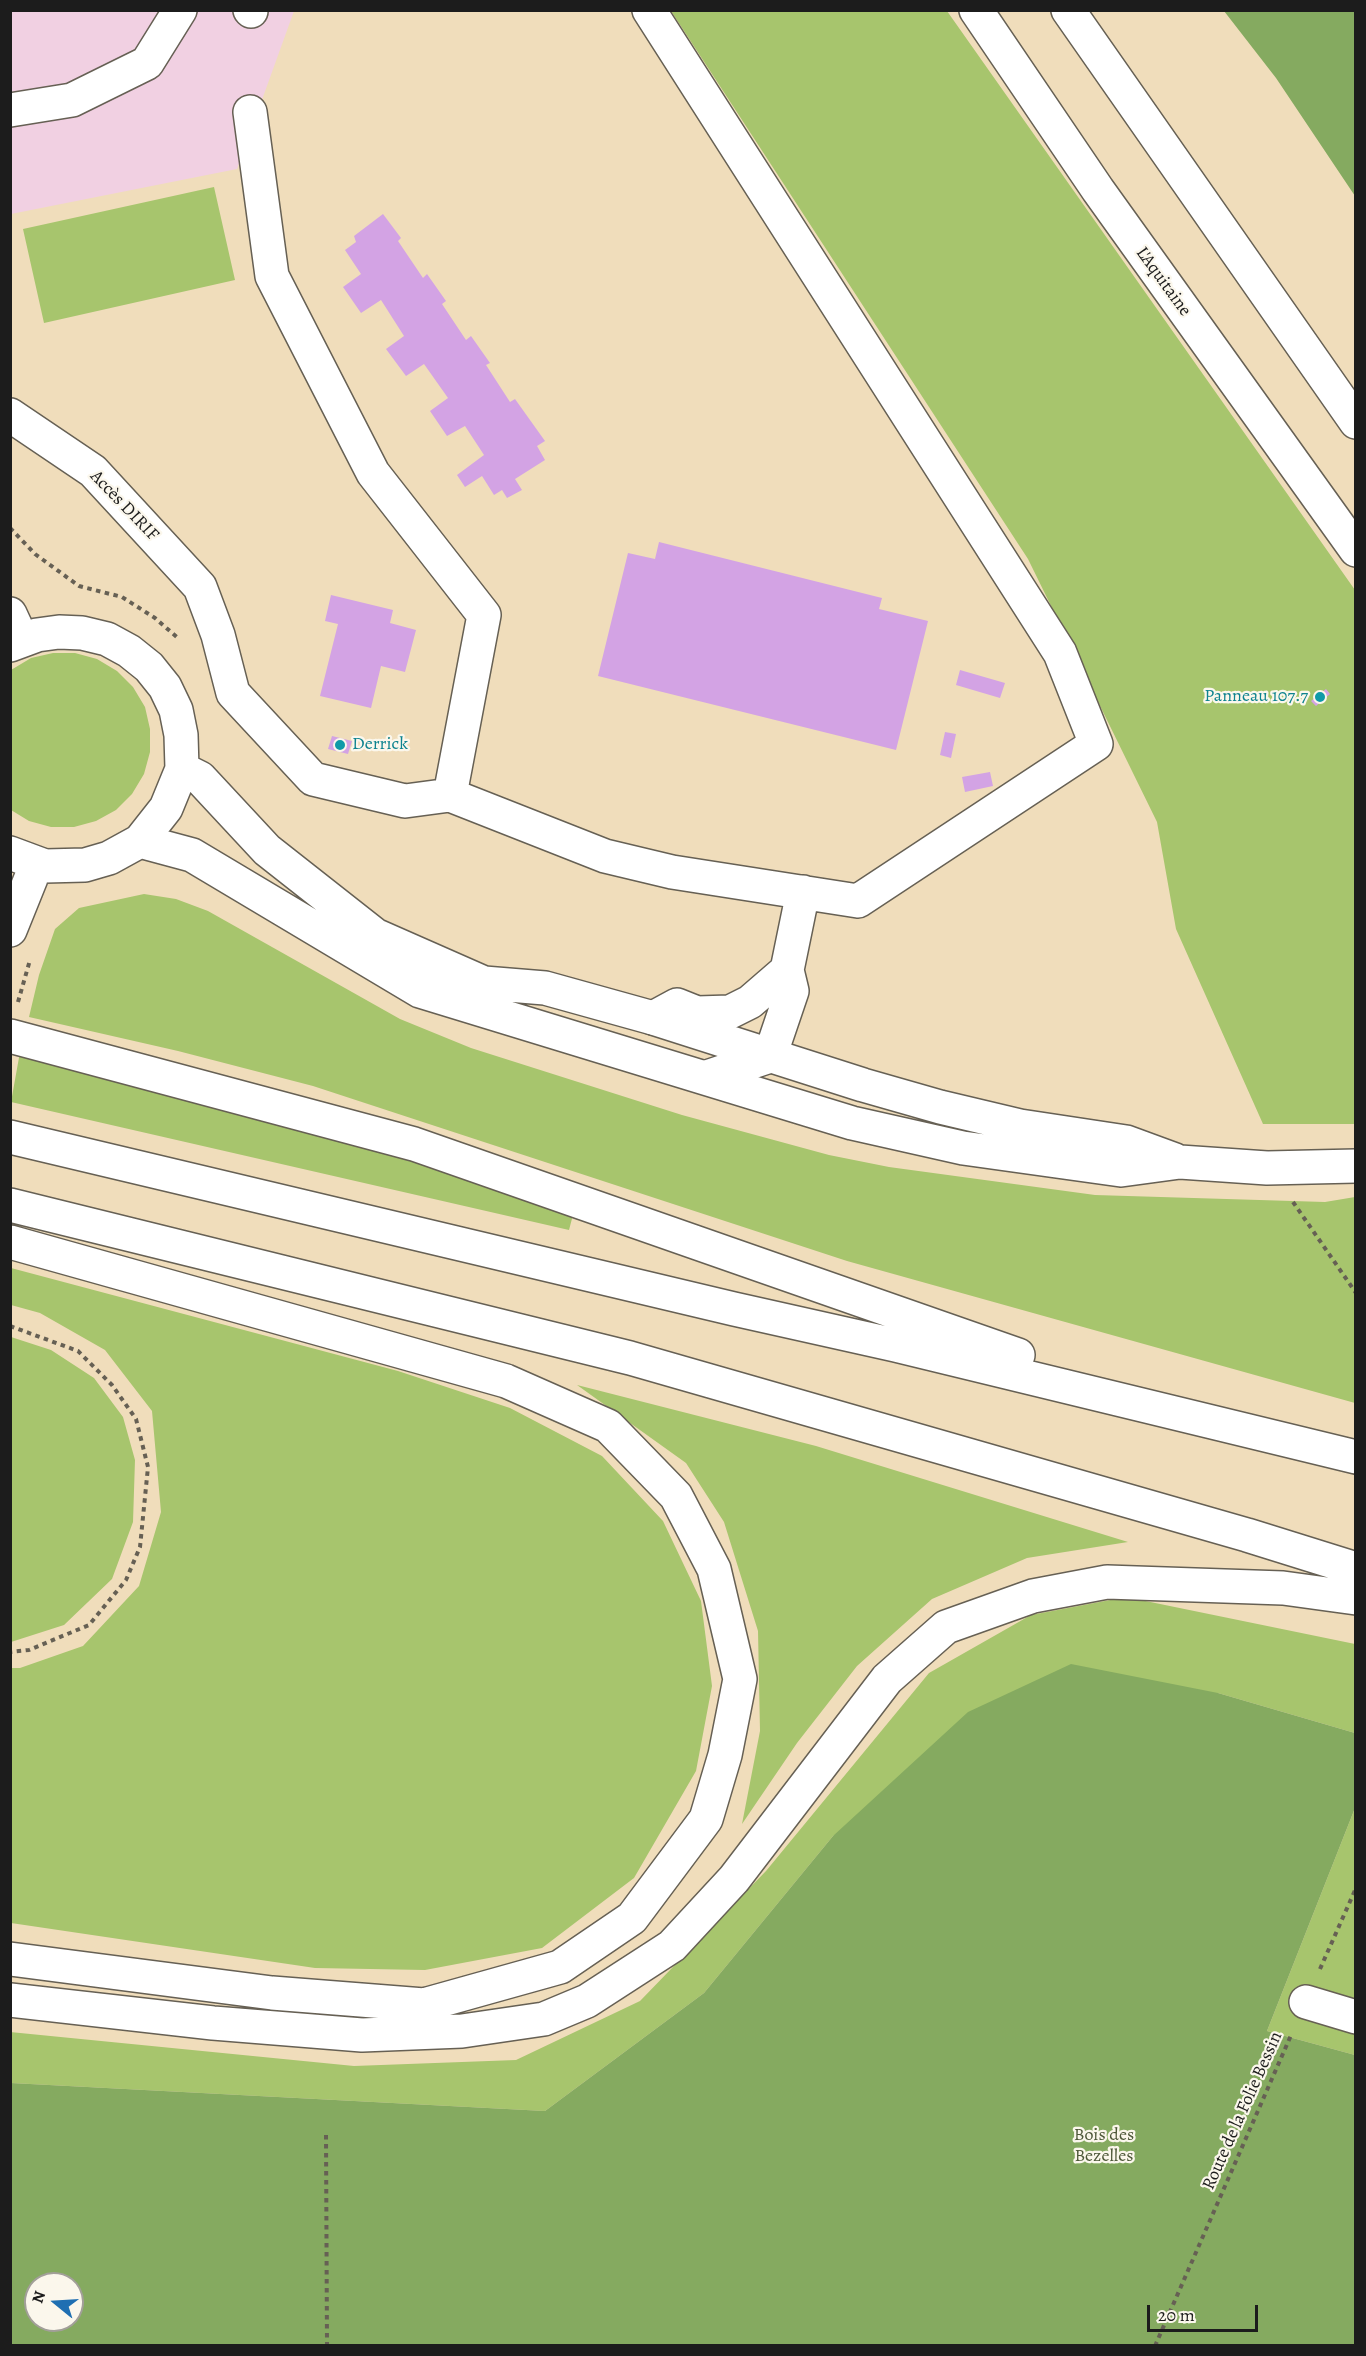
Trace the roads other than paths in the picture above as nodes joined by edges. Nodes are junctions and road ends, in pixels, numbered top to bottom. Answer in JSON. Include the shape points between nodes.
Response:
{"nodes":[{"id":1,"x":180,"y":10,"type":"edge"},
{"id":2,"x":649,"y":10,"type":"edge"},
{"id":3,"x":976,"y":10,"type":"edge"},
{"id":4,"x":1068,"y":10,"type":"edge"},
{"id":5,"x":10,"y":110,"type":"edge"},
{"id":6,"x":250,"y":112,"type":"dead end"},
{"id":7,"x":10,"y":415,"type":"edge"},
{"id":8,"x":1356,"y":422,"type":"edge"},
{"id":9,"x":1356,"y":550,"type":"edge"},
{"id":10,"x":14,"y":633,"type":"edge"},
{"id":11,"x":182,"y":769,"type":"junction"},
{"id":12,"x":450,"y":795,"type":"junction"},
{"id":13,"x":140,"y":841,"type":"junction"},
{"id":14,"x":22,"y":858,"type":"edge"},
{"id":15,"x":803,"y":892,"type":"junction"},
{"id":16,"x":10,"y":930,"type":"edge"},
{"id":17,"x":787,"y":970,"type":"junction"},
{"id":18,"x":653,"y":1018,"type":"junction"},
{"id":19,"x":10,"y":1036,"type":"edge"},
{"id":20,"x":770,"y":1056,"type":"junction"},
{"id":21,"x":707,"y":1077,"type":"junction"},
{"id":22,"x":10,"y":1137,"type":"edge"},
{"id":23,"x":1180,"y":1162,"type":"junction"},
{"id":24,"x":1356,"y":1166,"type":"edge"},
{"id":25,"x":10,"y":1204,"type":"edge"},
{"id":26,"x":10,"y":1242,"type":"edge"},
{"id":27,"x":1198,"y":1418,"type":"junction"},
{"id":28,"x":1356,"y":1457,"type":"edge"},
{"id":29,"x":1356,"y":1569,"type":"edge"},
{"id":30,"x":1356,"y":1598,"type":"edge"},
{"id":31,"x":10,"y":1959,"type":"edge"},
{"id":32,"x":10,"y":2000,"type":"edge"},
{"id":33,"x":1306,"y":2002,"type":"road end"},
{"id":34,"x":1356,"y":2016,"type":"edge"}],
"edges":[{"from":1,"to":5,"type":"main road","via":[[147,63],[72,100]]},
{"from":2,"to":15,"type":"main road","via":[[1060,653],[1096,744],[858,902]]},
{"from":3,"to":9,"type":"main road","name":"L'Aquitaine","via":[[1105,200]]},
{"from":4,"to":8,"type":"main road"},
{"from":6,"to":12,"type":"main road","via":[[272,276],[373,473],[484,615]]},
{"from":7,"to":12,"type":"main road","name":"Accès DIRIF","via":[[93,471],[200,587],[233,693],[313,779],[405,801]]},
{"from":10,"to":11,"type":"main road","via":[[82,633],[107,639],[136,656],[165,687],[176,710]]},
{"from":11,"to":13,"type":"main road","via":[[166,808]]},
{"from":11,"to":18,"type":"main road","via":[[200,778],[267,850],[375,935],[484,983],[545,988]]},
{"from":12,"to":15,"type":"main road","via":[[605,856],[672,872]]},
{"from":13,"to":14,"type":"main road","via":[[109,858],[85,865],[45,866]]},
{"from":13,"to":21,"type":"main road","via":[[192,855],[420,991]]},
{"from":14,"to":16,"type":"main road","via":[[31,878]]},
{"from":15,"to":17,"type":"main road"},
{"from":17,"to":18,"type":"main road","via":[[750,1002],[730,1012],[697,1012],[677,1005]]},
{"from":17,"to":20,"type":"main road","via":[[792,991]]},
{"from":18,"to":20,"type":"main road"},
{"from":19,"to":27,"type":"main road","via":[[414,1144]]},
{"from":20,"to":21,"type":"main road"},
{"from":20,"to":23,"type":"main road","via":[[940,1107],[1020,1126],[1126,1142]]},
{"from":21,"to":23,"type":"main road","via":[[852,1123],[963,1148],[1120,1170]]},
{"from":22,"to":27,"type":"main road"},
{"from":23,"to":24,"type":"main road","via":[[1267,1168]]},
{"from":25,"to":29,"type":"main road","via":[[630,1358]]},
{"from":26,"to":31,"type":"main road","via":[[506,1381],[608,1426],[676,1496],[714,1569],[740,1678],[725,1755],[706,1819],[632,1918],[560,1967],[424,2005],[272,1993]]},
{"from":27,"to":28,"type":"main road"},
{"from":30,"to":32,"type":"main road","via":[[1283,1588],[1107,1582],[1033,1596],[946,1627],[887,1679],[734,1879],[672,1946],[587,2001],[544,2019],[462,2031],[362,2036]]},
{"from":33,"to":34,"type":"main road"}]}
